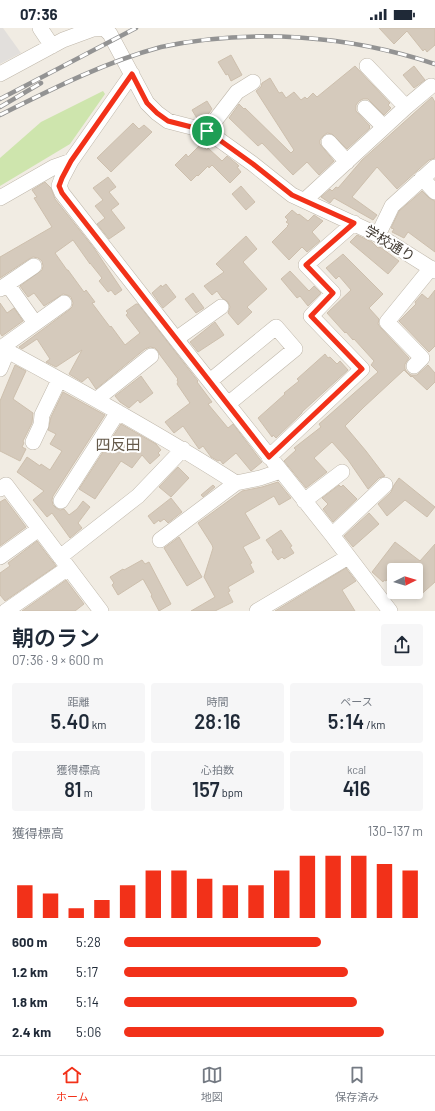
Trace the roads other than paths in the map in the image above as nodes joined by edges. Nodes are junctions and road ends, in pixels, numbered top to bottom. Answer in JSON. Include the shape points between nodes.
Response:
{"nodes":[{"id":1,"x":40,"y":28,"type":"edge"},
{"id":2,"x":106,"y":29,"type":"edge"},
{"id":3,"x":52,"y":46,"type":"junction"},
{"id":4,"x":367,"y":66,"type":"dead end"},
{"id":5,"x":0,"y":74,"type":"edge"},
{"id":6,"x":132,"y":74,"type":"junction"},
{"id":7,"x":253,"y":82,"type":"dead end"},
{"id":8,"x":431,"y":86,"type":"dead end"},
{"id":9,"x":406,"y":107,"type":"junction"},
{"id":10,"x":365,"y":108,"type":"dead end"},
{"id":11,"x":384,"y":127,"type":"junction"},
{"id":12,"x":207,"y":131,"type":"junction"},
{"id":13,"x":329,"y":142,"type":"dead end"},
{"id":14,"x":71,"y":161,"type":"junction"},
{"id":15,"x":347,"y":162,"type":"junction"},
{"id":16,"x":435,"y":167,"type":"edge"},
{"id":17,"x":422,"y":178,"type":"junction"},
{"id":18,"x":435,"y":192,"type":"edge"},
{"id":19,"x":0,"y":198,"type":"edge"},
{"id":20,"x":304,"y":200,"type":"junction"},
{"id":21,"x":354,"y":223,"type":"junction"},
{"id":22,"x":378,"y":235,"type":"junction"},
{"id":23,"x":34,"y":266,"type":"dead end"},
{"id":24,"x":433,"y":269,"type":"edge"},
{"id":25,"x":4,"y":287,"type":"edge"},
{"id":26,"x":64,"y":303,"type":"dead end"},
{"id":27,"x":221,"y":307,"type":"dead end"},
{"id":28,"x":35,"y":323,"type":"junction"},
{"id":29,"x":176,"y":339,"type":"junction"},
{"id":30,"x":3,"y":349,"type":"edge"},
{"id":31,"x":151,"y":356,"type":"dead end"},
{"id":32,"x":414,"y":366,"type":"dead end"},
{"id":33,"x":0,"y":369,"type":"edge"},
{"id":34,"x":59,"y":380,"type":"junction"},
{"id":35,"x":210,"y":381,"type":"junction"},
{"id":36,"x":96,"y":399,"type":"junction"},
{"id":37,"x":228,"y":404,"type":"junction"},
{"id":38,"x":118,"y":412,"type":"junction"},
{"id":39,"x":33,"y":442,"type":"dead end"},
{"id":40,"x":183,"y":449,"type":"junction"},
{"id":41,"x":269,"y":457,"type":"junction"},
{"id":42,"x":281,"y":471,"type":"junction"},
{"id":43,"x":342,"y":472,"type":"dead end"},
{"id":44,"x":236,"y":484,"type":"junction"},
{"id":45,"x":385,"y":485,"type":"dead end"},
{"id":46,"x":0,"y":489,"type":"edge"},
{"id":47,"x":61,"y":501,"type":"dead end"},
{"id":48,"x":304,"y":501,"type":"junction"},
{"id":49,"x":39,"y":530,"type":"junction"},
{"id":50,"x":332,"y":535,"type":"junction"},
{"id":51,"x":160,"y":540,"type":"dead end"},
{"id":52,"x":348,"y":556,"type":"junction"},
{"id":53,"x":0,"y":557,"type":"edge"},
{"id":54,"x":64,"y":562,"type":"junction"},
{"id":55,"x":95,"y":609,"type":"edge"},
{"id":56,"x":6,"y":611,"type":"edge"},
{"id":57,"x":257,"y":611,"type":"edge"},
{"id":58,"x":390,"y":611,"type":"edge"}],
"edges":[{"from":1,"to":3,"type":"street"},
{"from":2,"to":3,"type":"street","via":[[93,29]]},
{"from":2,"to":6,"type":"street","name":"学校通り"},
{"from":3,"to":5,"type":"street"},
{"from":4,"to":9,"type":"street"},
{"from":6,"to":12,"type":"street","name":"学校通り","via":[[147,103],[157,113],[168,121]]},
{"from":6,"to":14,"type":"street"},
{"from":7,"to":12,"type":"street","via":[[237,92]]},
{"from":8,"to":9,"type":"street"},
{"from":9,"to":11,"type":"street"},
{"from":10,"to":11,"type":"street"},
{"from":11,"to":15,"type":"street"},
{"from":12,"to":20,"type":"street","name":"学校通り","via":[[292,195]]},
{"from":13,"to":15,"type":"street"},
{"from":14,"to":19,"type":"street","via":[[54,167]]},
{"from":14,"to":29,"type":"street","via":[[59,186],[62,193]]},
{"from":15,"to":20,"type":"street"},
{"from":16,"to":17,"type":"street"},
{"from":17,"to":18,"type":"street"},
{"from":17,"to":22,"type":"street","via":[[392,206]]},
{"from":20,"to":21,"type":"street","name":"学校通り"},
{"from":21,"to":22,"type":"street","name":"学校通り"},
{"from":21,"to":41,"type":"street","via":[[306,265],[333,293],[311,316],[362,369]]},
{"from":22,"to":24,"type":"street","name":"学校通り"},
{"from":23,"to":25,"type":"street"},
{"from":24,"to":32,"type":"street","via":[[387,322],[422,358]]},
{"from":25,"to":28,"type":"street"},
{"from":26,"to":28,"type":"street"},
{"from":27,"to":29,"type":"street"},
{"from":28,"to":30,"type":"street"},
{"from":29,"to":35,"type":"street"},
{"from":30,"to":33,"type":"street"},
{"from":30,"to":34,"type":"street"},
{"from":31,"to":36,"type":"street"},
{"from":34,"to":36,"type":"street"},
{"from":34,"to":39,"type":"street","via":[[42,415],[41,425]]},
{"from":35,"to":37,"type":"street"},
{"from":35,"to":37,"type":"street","via":[[276,327],[295,349]]},
{"from":36,"to":38,"type":"street"},
{"from":37,"to":41,"type":"street"},
{"from":38,"to":40,"type":"street"},
{"from":38,"to":47,"type":"street"},
{"from":40,"to":44,"type":"street"},
{"from":40,"to":54,"type":"street","via":[[138,496]]},
{"from":41,"to":42,"type":"street"},
{"from":42,"to":44,"type":"street"},
{"from":42,"to":48,"type":"street"},
{"from":43,"to":48,"type":"street"},
{"from":44,"to":51,"type":"street"},
{"from":45,"to":50,"type":"street"},
{"from":46,"to":49,"type":"street","via":[[6,484]]},
{"from":48,"to":50,"type":"street"},
{"from":49,"to":53,"type":"street"},
{"from":49,"to":54,"type":"street"},
{"from":50,"to":52,"type":"street"},
{"from":52,"to":57,"type":"street"},
{"from":52,"to":58,"type":"street"},
{"from":54,"to":55,"type":"street"},
{"from":54,"to":56,"type":"street"}]}
